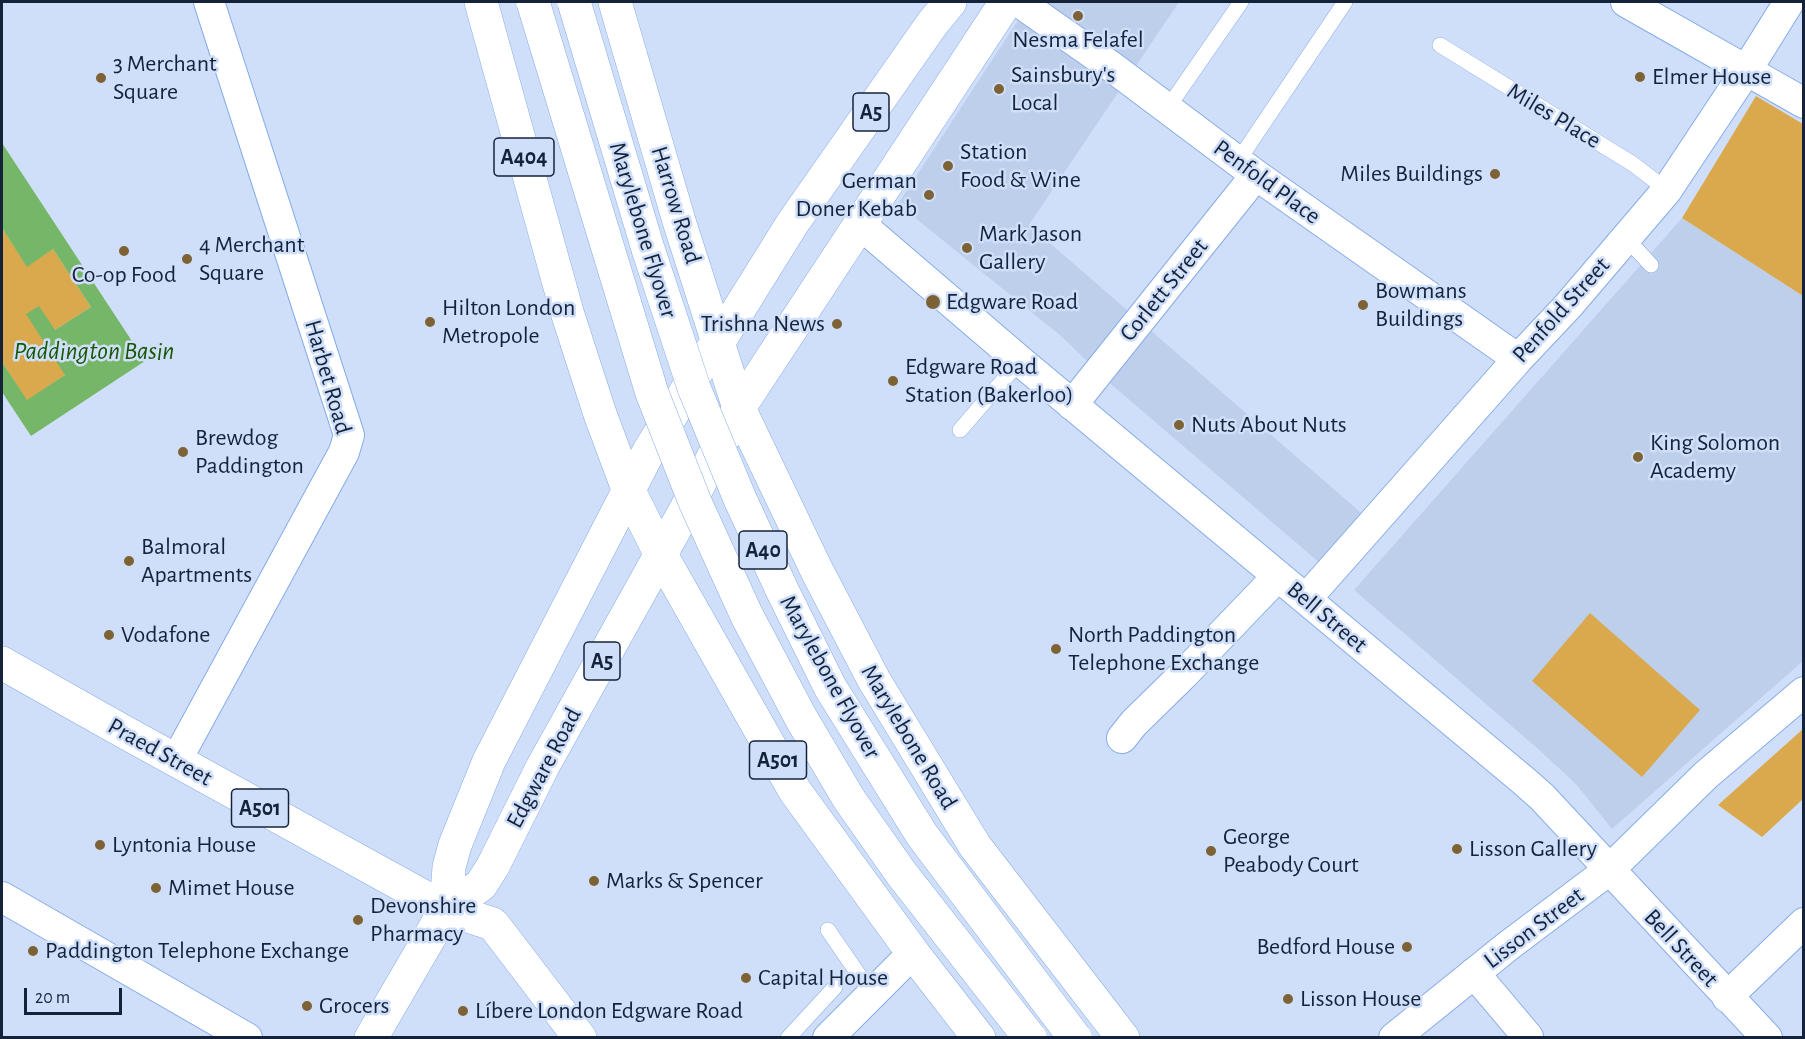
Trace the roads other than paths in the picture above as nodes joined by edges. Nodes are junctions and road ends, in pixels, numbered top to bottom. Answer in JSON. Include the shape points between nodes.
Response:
{"nodes":[{"id":1,"x":209,"y":2,"type":"edge"},
{"id":2,"x":481,"y":2,"type":"edge"},
{"id":3,"x":533,"y":2,"type":"edge"},
{"id":4,"x":574,"y":2,"type":"edge"},
{"id":5,"x":615,"y":2,"type":"edge"},
{"id":6,"x":950,"y":2,"type":"edge"},
{"id":7,"x":1006,"y":2,"type":"edge"},
{"id":8,"x":1019,"y":2,"type":"edge"},
{"id":9,"x":1242,"y":2,"type":"edge"},
{"id":10,"x":1345,"y":2,"type":"edge"},
{"id":11,"x":1626,"y":2,"type":"edge"},
{"id":12,"x":1789,"y":2,"type":"edge"},
{"id":13,"x":1440,"y":45,"type":"dead end"},
{"id":14,"x":1746,"y":71,"type":"junction"},
{"id":15,"x":1803,"y":104,"type":"edge"},
{"id":16,"x":1167,"y":109,"type":"junction"},
{"id":17,"x":1247,"y":169,"type":"junction"},
{"id":18,"x":1667,"y":190,"type":"junction"},
{"id":19,"x":867,"y":230,"type":"junction"},
{"id":20,"x":1626,"y":238,"type":"junction"},
{"id":21,"x":1651,"y":265,"type":"dead end"},
{"id":22,"x":718,"y":343,"type":"junction"},
{"id":23,"x":1518,"y":359,"type":"junction"},
{"id":24,"x":1020,"y":361,"type":"junction"},
{"id":25,"x":1072,"y":405,"type":"junction"},
{"id":26,"x":739,"y":408,"type":"junction"},
{"id":27,"x":960,"y":430,"type":"dead end"},
{"id":28,"x":628,"y":489,"type":"junction"},
{"id":29,"x":661,"y":555,"type":"junction"},
{"id":30,"x":1278,"y":576,"type":"junction"},
{"id":31,"x":1306,"y":598,"type":"junction"},
{"id":32,"x":2,"y":663,"type":"edge"},
{"id":33,"x":1803,"y":692,"type":"edge"},
{"id":34,"x":1122,"y":738,"type":"dead end"},
{"id":35,"x":176,"y":761,"type":"junction"},
{"id":36,"x":1609,"y":870,"type":"junction"},
{"id":37,"x":2,"y":897,"type":"edge"},
{"id":38,"x":446,"y":909,"type":"junction"},
{"id":39,"x":1803,"y":923,"type":"edge"},
{"id":40,"x":828,"y":930,"type":"dead end"},
{"id":41,"x":913,"y":953,"type":"junction"},
{"id":42,"x":1474,"y":974,"type":"junction"},
{"id":43,"x":835,"y":987,"type":"dead end"},
{"id":44,"x":872,"y":994,"type":"junction"},
{"id":45,"x":1727,"y":997,"type":"junction"},
{"id":46,"x":829,"y":1037,"type":"edge"},
{"id":47,"x":1528,"y":1037,"type":"edge"},
{"id":48,"x":247,"y":1038,"type":"edge"},
{"id":49,"x":371,"y":1038,"type":"edge"},
{"id":50,"x":580,"y":1038,"type":"edge"},
{"id":51,"x":788,"y":1038,"type":"edge"},
{"id":52,"x":979,"y":1038,"type":"edge"},
{"id":53,"x":1030,"y":1038,"type":"edge"},
{"id":54,"x":1075,"y":1038,"type":"edge"},
{"id":55,"x":1123,"y":1038,"type":"edge"},
{"id":56,"x":1394,"y":1038,"type":"edge"},
{"id":57,"x":1767,"y":1038,"type":"edge"}],
"edges":[{"from":1,"to":35,"type":"street","name":"Harbet Road","via":[[349,435],[344,452]]},
{"from":2,"to":28,"type":"main road","number":"A404","via":[[567,312]]},
{"from":3,"to":53,"type":"main road","name":"Marylebone Flyover","number":"A40","bridge":true,"via":[[652,393],[695,502],[747,616],[849,799],[901,873]]},
{"from":4,"to":54,"type":"main road","name":"Marylebone Flyover","number":"A40","bridge":true,"via":[[694,388],[783,592],[830,687],[922,835]]},
{"from":5,"to":22,"type":"main road","name":"Harrow Road"},
{"from":6,"to":22,"type":"main road","name":"Edgware Road","number":"A5","via":[[792,224]]},
{"from":7,"to":19,"type":"main road","name":"Edgware Road","number":"A5"},
{"from":8,"to":16,"type":"street","name":"Penfold Place"},
{"from":9,"to":16,"type":"lane"},
{"from":10,"to":17,"type":"lane"},
{"from":11,"to":14,"type":"street"},
{"from":12,"to":14,"type":"street","name":"Penfold Street"},
{"from":13,"to":18,"type":"lane","name":"Miles Place","via":[[1633,164]]},
{"from":14,"to":15,"type":"street"},
{"from":14,"to":18,"type":"street","name":"Penfold Street"},
{"from":16,"to":17,"type":"street","name":"Penfold Place"},
{"from":17,"to":23,"type":"street","name":"Penfold Place"},
{"from":17,"to":25,"type":"street","name":"Corlett Street"},
{"from":18,"to":20,"type":"street","name":"Penfold Street"},
{"from":19,"to":24,"type":"street","name":"Bell Street"},
{"from":19,"to":26,"type":"main road","name":"Edgware Road","number":"A5"},
{"from":20,"to":21,"type":"lane"},
{"from":20,"to":23,"type":"street","name":"Penfold Street"},
{"from":22,"to":26,"type":"main road","name":"Harrow Road"},
{"from":22,"to":28,"type":"main road","name":"Edgware Road","number":"A5","via":[[701,364]]},
{"from":23,"to":31,"type":"street","name":"Penfold Street"},
{"from":24,"to":25,"type":"street","name":"Bell Street"},
{"from":24,"to":27,"type":"lane"},
{"from":25,"to":30,"type":"street","name":"Bell Street"},
{"from":26,"to":29,"type":"main road","name":"Edgware Road","number":"A5"},
{"from":26,"to":55,"type":"main road","name":"Marylebone Road","via":[[874,680],[969,836]]},
{"from":28,"to":29,"type":"main road","number":"A501"},
{"from":28,"to":38,"type":"main road","name":"Edgware Road","number":"A5","via":[[489,761],[448,867]]},
{"from":29,"to":38,"type":"main road","name":"Edgware Road","number":"A5","via":[[543,766],[493,866],[481,885]]},
{"from":29,"to":41,"type":"main road","number":"A501","via":[[795,791]]},
{"from":30,"to":31,"type":"street","name":"Bell Street"},
{"from":30,"to":34,"type":"street"},
{"from":31,"to":36,"type":"street","name":"Bell Street","via":[[1542,797]]},
{"from":32,"to":35,"type":"main road","name":"Praed Street","number":"A501"},
{"from":33,"to":36,"type":"street","name":"Lisson Street","via":[[1706,776]]},
{"from":35,"to":38,"type":"main road","name":"Praed Street","number":"A501"},
{"from":36,"to":42,"type":"street","name":"Lisson Street"},
{"from":36,"to":45,"type":"street","name":"Bell Street"},
{"from":37,"to":48,"type":"street"},
{"from":38,"to":49,"type":"main road","name":"Edgware Road","number":"A5"},
{"from":38,"to":50,"type":"main road","number":"A501","via":[[493,924]]},
{"from":39,"to":45,"type":"street"},
{"from":40,"to":44,"type":"lane"},
{"from":41,"to":44,"type":"street"},
{"from":41,"to":52,"type":"main road","number":"A501"},
{"from":42,"to":47,"type":"street"},
{"from":42,"to":56,"type":"street","name":"Lisson Street"},
{"from":43,"to":51,"type":"lane"},
{"from":44,"to":46,"type":"street"},
{"from":45,"to":57,"type":"street","name":"Bell Street"}]}
